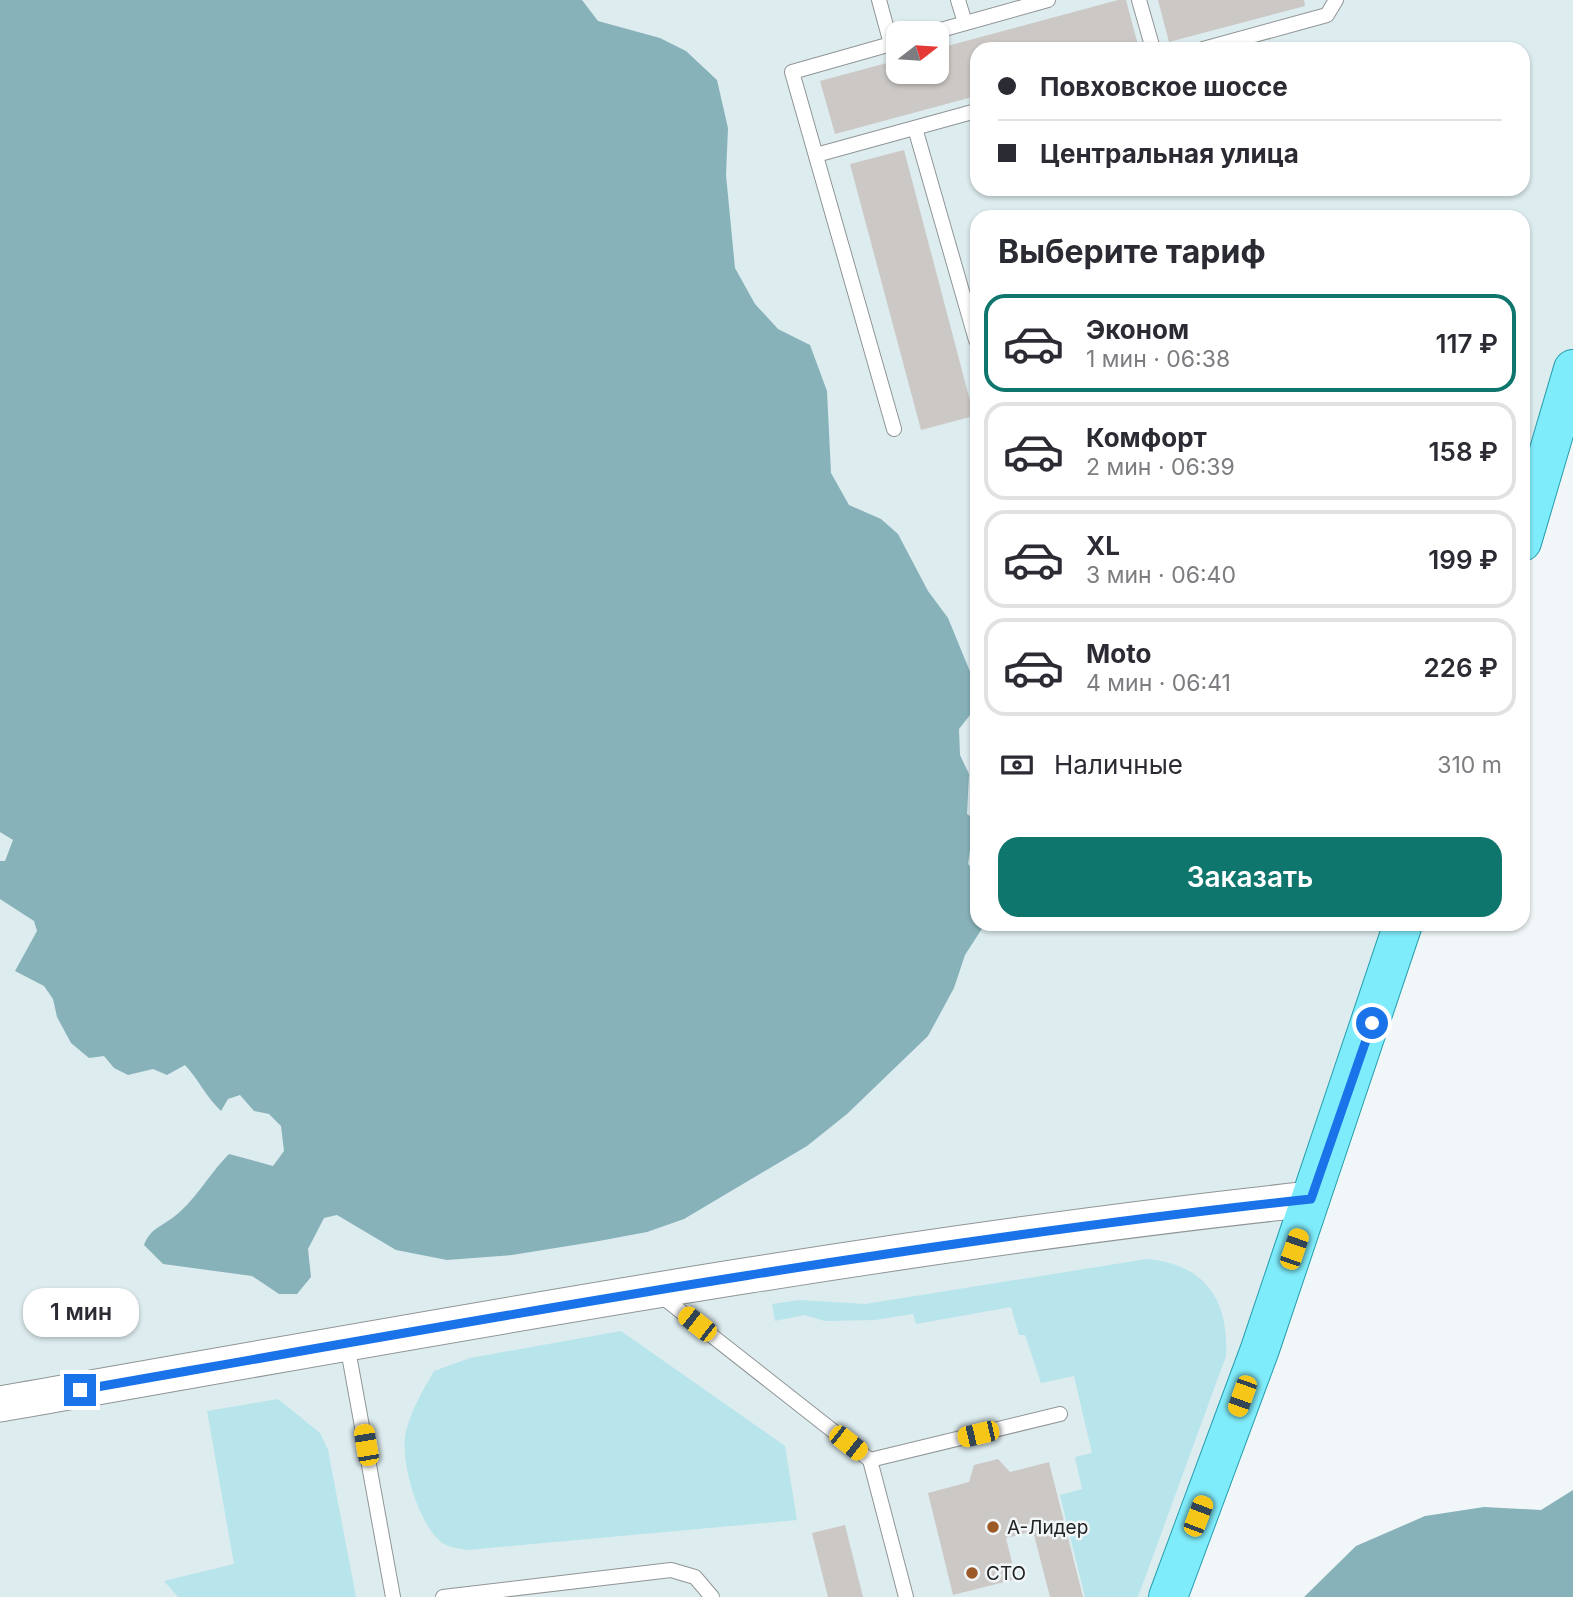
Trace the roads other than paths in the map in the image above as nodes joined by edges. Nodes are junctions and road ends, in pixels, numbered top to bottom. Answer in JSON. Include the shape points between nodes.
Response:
{"nodes":[{"id":1,"x":879,"y":0,"type":"edge"},
{"id":2,"x":958,"y":0,"type":"edge"},
{"id":3,"x":1045,"y":0,"type":"edge"},
{"id":4,"x":1139,"y":0,"type":"edge"},
{"id":5,"x":1323,"y":0,"type":"edge"},
{"id":6,"x":1336,"y":0,"type":"edge"},
{"id":7,"x":1327,"y":15,"type":"junction"},
{"id":8,"x":887,"y":21,"type":"edge"},
{"id":9,"x":965,"y":23,"type":"junction"},
{"id":10,"x":949,"y":28,"type":"edge"},
{"id":11,"x":1151,"y":42,"type":"edge"},
{"id":12,"x":1229,"y":42,"type":"edge"},
{"id":13,"x":886,"y":46,"type":"edge"},
{"id":14,"x":970,"y":113,"type":"edge"},
{"id":15,"x":915,"y":128,"type":"junction"},
{"id":16,"x":816,"y":155,"type":"junction"},
{"id":17,"x":970,"y":319,"type":"edge"},
{"id":18,"x":1573,"y":369,"type":"edge"},
{"id":19,"x":894,"y":429,"type":"dead end"},
{"id":20,"x":1530,"y":515,"type":"edge"},
{"id":21,"x":1401,"y":931,"type":"edge"},
{"id":22,"x":1311,"y":1199,"type":"junction"},
{"id":23,"x":653,"y":1290,"type":"junction"},
{"id":24,"x":347,"y":1344,"type":"junction"},
{"id":25,"x":0,"y":1404,"type":"edge"},
{"id":26,"x":1060,"y":1414,"type":"dead end"},
{"id":27,"x":870,"y":1460,"type":"junction"},
{"id":28,"x":393,"y":1597,"type":"edge"},
{"id":29,"x":443,"y":1597,"type":"edge"},
{"id":30,"x":712,"y":1597,"type":"edge"},
{"id":31,"x":906,"y":1597,"type":"edge"},
{"id":32,"x":1168,"y":1597,"type":"edge"}],
"edges":[{"from":1,"to":8,"type":"lane"},
{"from":2,"to":9,"type":"lane"},
{"from":3,"to":9,"type":"lane"},
{"from":4,"to":11,"type":"lane"},
{"from":5,"to":7,"type":"lane"},
{"from":6,"to":7,"type":"lane"},
{"from":7,"to":12,"type":"lane"},
{"from":9,"to":10,"type":"lane"},
{"from":13,"to":16,"type":"lane","via":[[792,72]]},
{"from":14,"to":15,"type":"lane"},
{"from":15,"to":16,"type":"lane"},
{"from":15,"to":17,"type":"lane"},
{"from":16,"to":19,"type":"lane"},
{"from":18,"to":20,"type":"main road"},
{"from":21,"to":22,"type":"main road"},
{"from":22,"to":23,"type":"street","via":[[1104,1221]]},
{"from":22,"to":32,"type":"main road"},
{"from":23,"to":24,"type":"street"},
{"from":23,"to":27,"type":"lane"},
{"from":24,"to":25,"type":"street"},
{"from":24,"to":28,"type":"lane"},
{"from":26,"to":27,"type":"lane"},
{"from":27,"to":31,"type":"lane"},
{"from":29,"to":30,"type":"lane","via":[[671,1570],[695,1577]]}]}
